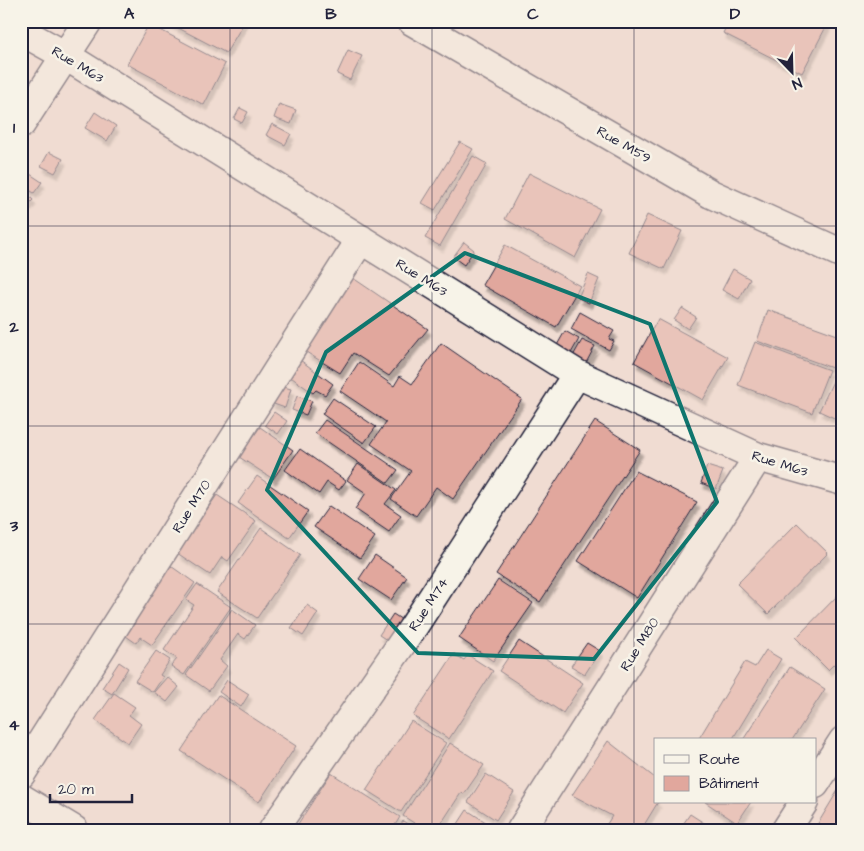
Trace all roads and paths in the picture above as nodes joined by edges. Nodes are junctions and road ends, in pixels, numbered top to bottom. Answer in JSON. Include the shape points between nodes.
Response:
{"nodes":[{"id":1,"x":88,"y":21,"type":"edge"},
{"id":2,"x":412,"y":21,"type":"edge"},
{"id":3,"x":21,"y":31,"type":"edge"},
{"id":4,"x":66,"y":56,"type":"junction"},
{"id":5,"x":21,"y":124,"type":"edge"},
{"id":6,"x":361,"y":239,"type":"junction"},
{"id":7,"x":843,"y":254,"type":"edge"},
{"id":8,"x":577,"y":374,"type":"junction"},
{"id":9,"x":758,"y":458,"type":"junction"},
{"id":10,"x":843,"y":481,"type":"edge"},
{"id":11,"x":843,"y":741,"type":"edge"},
{"id":12,"x":21,"y":774,"type":"edge"},
{"id":13,"x":816,"y":782,"type":"edge"},
{"id":14,"x":21,"y":798,"type":"edge"},
{"id":15,"x":803,"y":804,"type":"edge"},
{"id":16,"x":74,"y":830,"type":"edge"},
{"id":17,"x":273,"y":830,"type":"edge"},
{"id":18,"x":521,"y":830,"type":"edge"},
{"id":19,"x":786,"y":830,"type":"edge"}],
"edges":[{"from":1,"to":4,"type":"street"},
{"from":2,"to":7,"type":"street","name":"Rue M59","via":[[711,194]]},
{"from":3,"to":4,"type":"street","name":"Rue M63"},
{"from":4,"to":5,"type":"street"},
{"from":4,"to":6,"type":"street","name":"Rue M63"},
{"from":6,"to":8,"type":"street","name":"Rue M63"},
{"from":6,"to":12,"type":"street","name":"Rue M70"},
{"from":8,"to":9,"type":"street","name":"Rue M63"},
{"from":8,"to":17,"type":"street","name":"Rue M74","via":[[412,629]]},
{"from":9,"to":10,"type":"street","name":"Rue M63"},
{"from":9,"to":18,"type":"street","name":"Rue M80"},
{"from":11,"to":13,"type":"street"},
{"from":14,"to":16,"type":"street"},
{"from":15,"to":19,"type":"street"}]}
